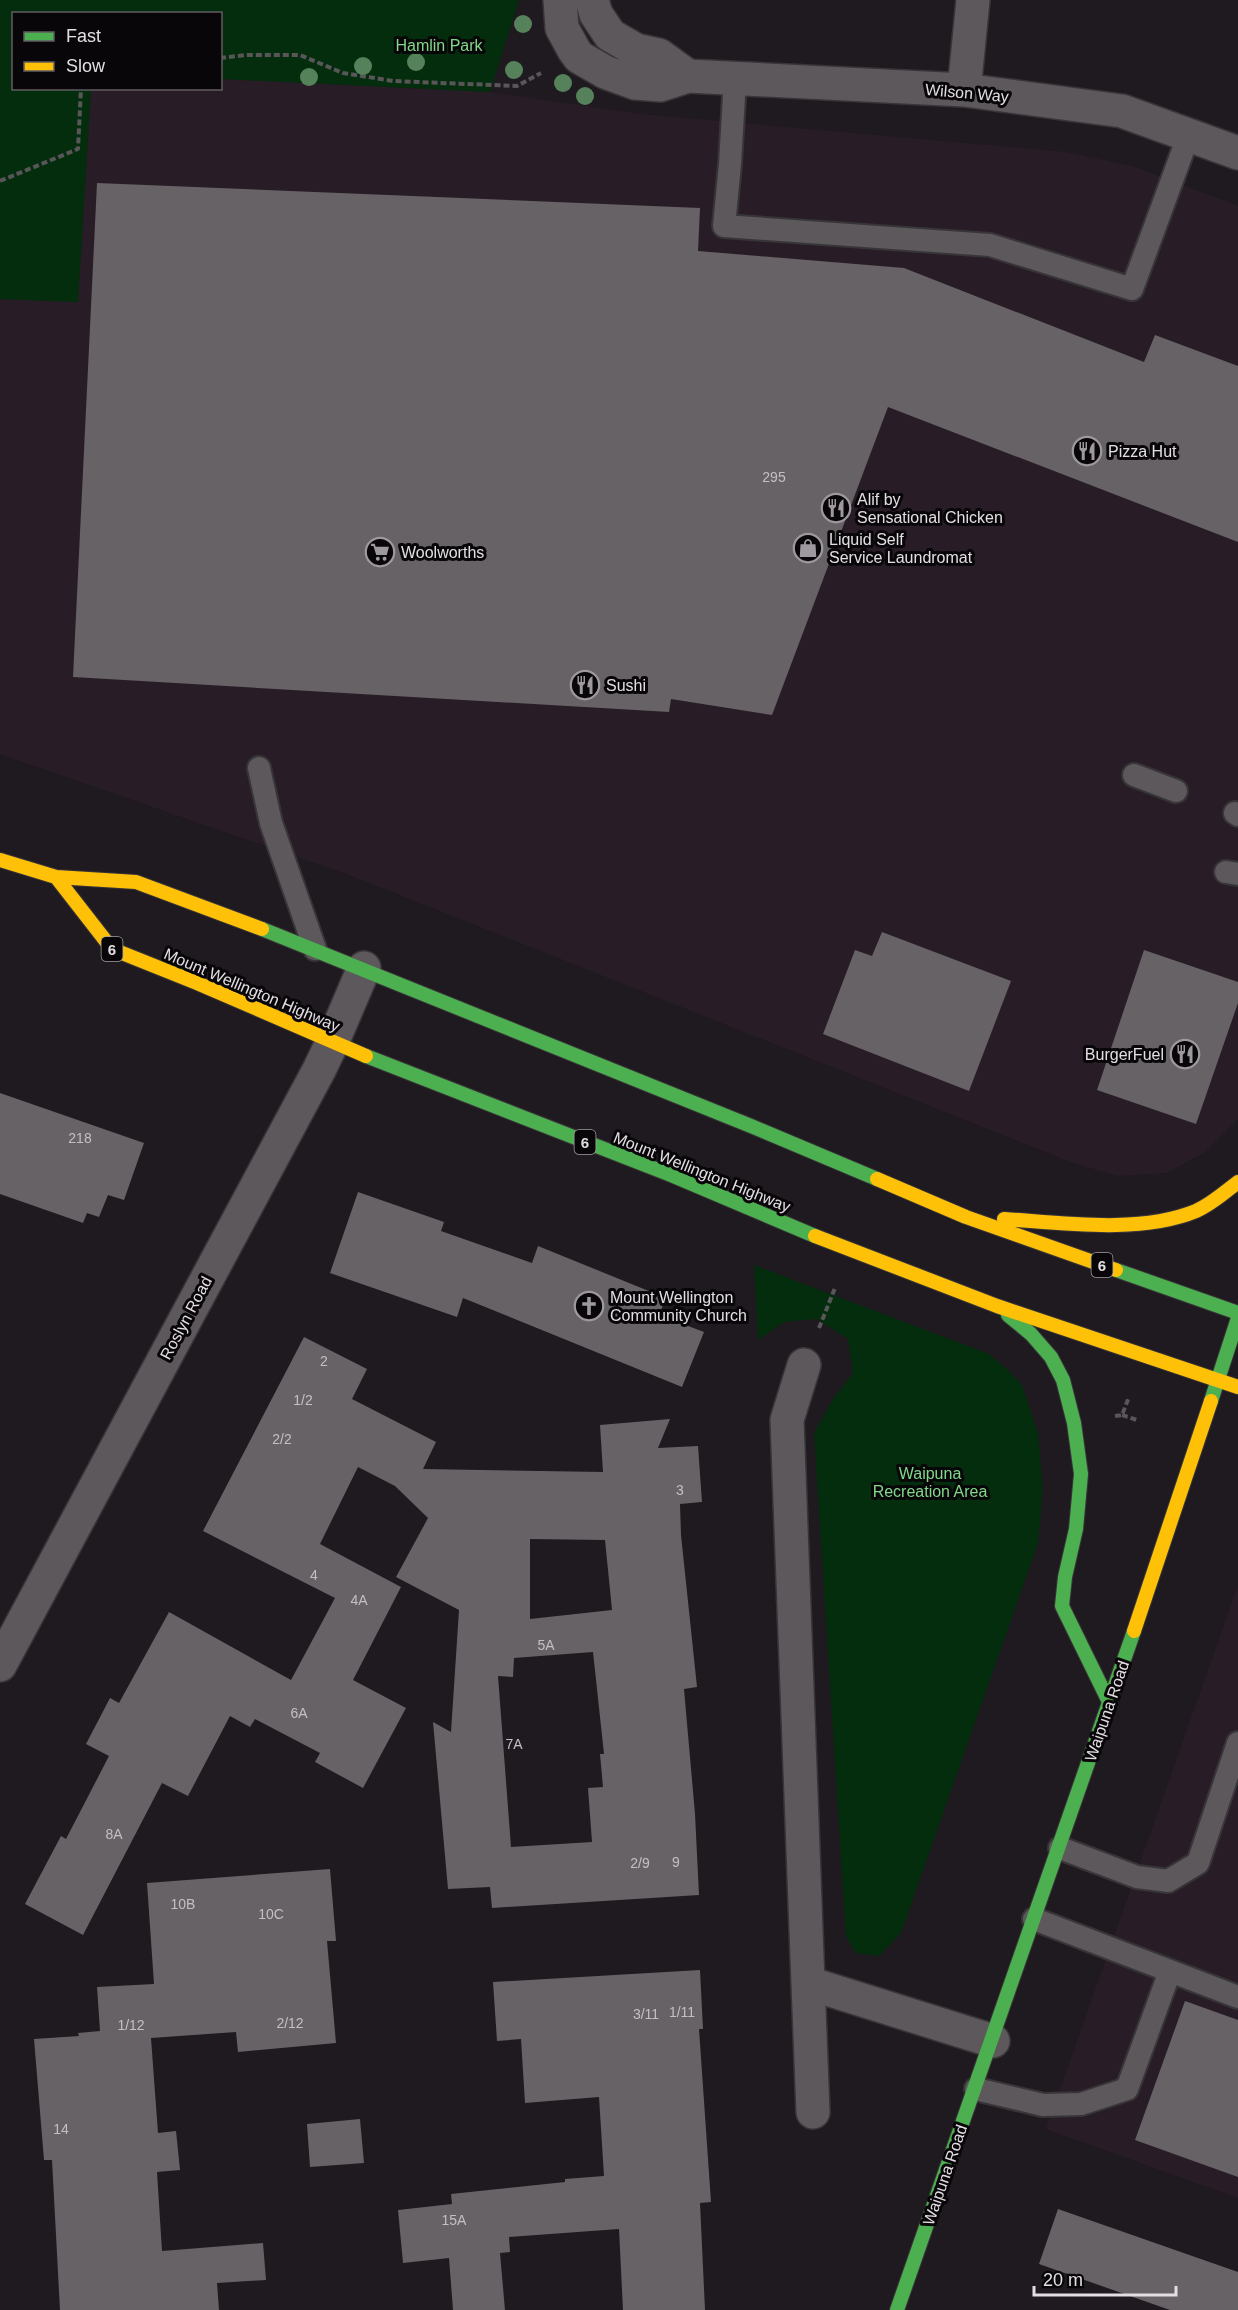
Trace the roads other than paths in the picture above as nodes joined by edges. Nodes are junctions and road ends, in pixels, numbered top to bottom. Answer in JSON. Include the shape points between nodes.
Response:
{"nodes":[{"id":1,"x":561,"y":0,"type":"edge"},
{"id":2,"x":592,"y":0,"type":"edge"},
{"id":3,"x":973,"y":0,"type":"edge"},
{"id":4,"x":688,"y":76,"type":"junction"},
{"id":5,"x":735,"y":79,"type":"junction"},
{"id":6,"x":964,"y":90,"type":"junction"},
{"id":7,"x":1189,"y":134,"type":"junction"},
{"id":8,"x":1238,"y":153,"type":"edge"},
{"id":9,"x":259,"y":768,"type":"dead end"},
{"id":10,"x":1134,"y":775,"type":"dead end"},
{"id":11,"x":1176,"y":791,"type":"dead end"},
{"id":12,"x":0,"y":860,"type":"edge"},
{"id":13,"x":56,"y":877,"type":"junction"},
{"id":14,"x":315,"y":949,"type":"junction"},
{"id":15,"x":364,"y":968,"type":"junction"},
{"id":16,"x":332,"y":1043,"type":"junction"},
{"id":17,"x":1238,"y":1182,"type":"edge"},
{"id":18,"x":966,"y":1217,"type":"junction"},
{"id":19,"x":998,"y":1306,"type":"junction"},
{"id":20,"x":1238,"y":1313,"type":"edge"},
{"id":21,"x":1238,"y":1318,"type":"edge"},
{"id":22,"x":804,"y":1365,"type":"dead end"},
{"id":23,"x":1218,"y":1379,"type":"junction"},
{"id":24,"x":1238,"y":1387,"type":"edge"},
{"id":25,"x":0,"y":1665,"type":"edge"},
{"id":26,"x":1110,"y":1704,"type":"junction"},
{"id":27,"x":1238,"y":1743,"type":"edge"},
{"id":28,"x":1060,"y":1848,"type":"junction"},
{"id":29,"x":1034,"y":1919,"type":"junction"},
{"id":30,"x":1170,"y":1971,"type":"junction"},
{"id":31,"x":808,"y":1983,"type":"junction"},
{"id":32,"x":1238,"y":1997,"type":"edge"},
{"id":33,"x":993,"y":2041,"type":"junction"},
{"id":34,"x":976,"y":2089,"type":"junction"},
{"id":35,"x":813,"y":2112,"type":"dead end"},
{"id":36,"x":897,"y":2310,"type":"edge"}],
"edges":[{"from":1,"to":4,"type":"street","name":"Wilson Way","via":[[562,28],[579,57],[635,83],[660,85]]},
{"from":2,"to":4,"type":"street","via":[[610,35],[636,50],[659,55]]},
{"from":3,"to":6,"type":"street"},
{"from":4,"to":5,"type":"street","name":"Wilson Way"},
{"from":5,"to":6,"type":"street","name":"Wilson Way"},
{"from":5,"to":7,"type":"lane","via":[[724,226],[990,245],[1132,289]]},
{"from":6,"to":7,"type":"street","name":"Wilson Way","via":[[1122,111]]},
{"from":7,"to":8,"type":"street","name":"Wilson Way"},
{"from":9,"to":14,"type":"lane","via":[[271,823]]},
{"from":10,"to":11,"type":"lane"},
{"from":12,"to":13,"type":"main road","number":"6"},
{"from":13,"to":14,"type":"main road","number":"6","via":[[136,882]]},
{"from":13,"to":16,"type":"main road","name":"Mount Wellington Highway","number":"6","via":[[112,949]]},
{"from":14,"to":15,"type":"main road","number":"6"},
{"from":15,"to":16,"type":"street","name":"Roslyn Road"},
{"from":15,"to":18,"type":"main road","number":"6"},
{"from":16,"to":19,"type":"main road","name":"Mount Wellington Highway","number":"6"},
{"from":16,"to":25,"type":"street","name":"Roslyn Road"},
{"from":17,"to":18,"type":"main road","via":[[1196,1210],[1148,1222],[1072,1223]]},
{"from":18,"to":20,"type":"main road","number":"6"},
{"from":19,"to":23,"type":"main road","name":"Mount Wellington Highway","number":"6"},
{"from":19,"to":26,"type":"main road","via":[[1051,1357],[1066,1392],[1081,1474],[1062,1606]]},
{"from":21,"to":23,"type":"main road","name":"Waipuna Road"},
{"from":22,"to":31,"type":"street","via":[[787,1420]]},
{"from":23,"to":24,"type":"main road","name":"Mount Wellington Highway","number":"6"},
{"from":23,"to":26,"type":"main road","name":"Waipuna Road"},
{"from":26,"to":28,"type":"main road","name":"Waipuna Road"},
{"from":27,"to":28,"type":"lane","via":[[1198,1863],[1168,1881],[1137,1877]]},
{"from":28,"to":29,"type":"main road","name":"Waipuna Road"},
{"from":29,"to":30,"type":"lane"},
{"from":29,"to":33,"type":"main road","name":"Waipuna Road"},
{"from":30,"to":32,"type":"lane"},
{"from":30,"to":34,"type":"lane","via":[[1127,2089],[1081,2104],[1043,2105]]},
{"from":31,"to":33,"type":"street"},
{"from":31,"to":35,"type":"street"},
{"from":33,"to":34,"type":"main road","name":"Waipuna Road"},
{"from":34,"to":36,"type":"main road","name":"Waipuna Road"}]}
